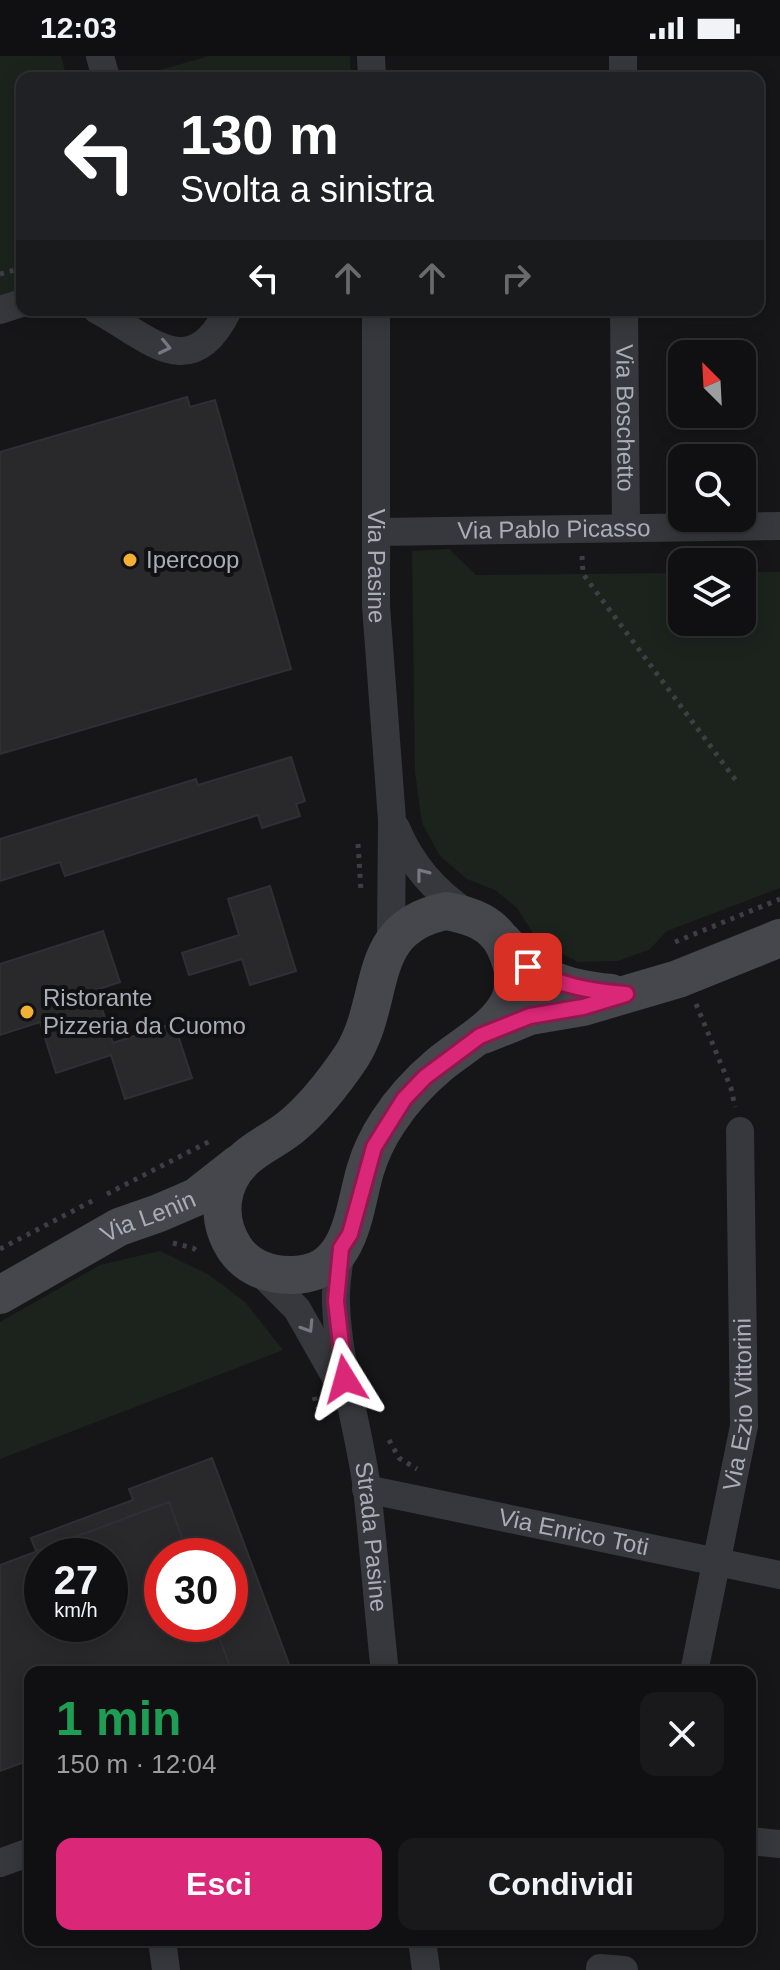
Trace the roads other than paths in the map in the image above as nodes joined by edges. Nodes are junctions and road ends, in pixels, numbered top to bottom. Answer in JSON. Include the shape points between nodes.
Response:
{"nodes":[{"id":1,"x":111,"y":316,"type":"edge"},
{"id":2,"x":224,"y":316,"type":"edge"},
{"id":3,"x":376,"y":316,"type":"edge"},
{"id":4,"x":624,"y":316,"type":"edge"},
{"id":5,"x":626,"y":526,"type":"junction"},
{"id":6,"x":780,"y":526,"type":"edge"},
{"id":7,"x":378,"y":532,"type":"junction"},
{"id":8,"x":392,"y":820,"type":"junction"},
{"id":9,"x":468,"y":914,"type":"junction"},
{"id":10,"x":780,"y":938,"type":"edge"},
{"id":11,"x":502,"y":940,"type":"junction"},
{"id":12,"x":391,"y":942,"type":"junction"},
{"id":13,"x":626,"y":994,"type":"junction"},
{"id":14,"x":480,"y":1036,"type":"junction"},
{"id":15,"x":740,"y":1131,"type":"road end"},
{"id":16,"x":247,"y":1157,"type":"junction"},
{"id":17,"x":175,"y":1218,"type":"junction"},
{"id":18,"x":341,"y":1248,"type":"junction"},
{"id":19,"x":233,"y":1260,"type":"junction"},
{"id":20,"x":0,"y":1295,"type":"edge"},
{"id":21,"x":349,"y":1404,"type":"junction"},
{"id":22,"x":366,"y":1489,"type":"junction"},
{"id":23,"x":716,"y":1561,"type":"junction"},
{"id":24,"x":780,"y":1575,"type":"edge"},
{"id":25,"x":384,"y":1666,"type":"edge"},
{"id":26,"x":695,"y":1666,"type":"edge"},
{"id":27,"x":756,"y":1842,"type":"edge"},
{"id":28,"x":780,"y":1844,"type":"edge"},
{"id":29,"x":24,"y":1854,"type":"edge"},
{"id":30,"x":0,"y":1863,"type":"edge"},
{"id":31,"x":163,"y":1946,"type":"edge"},
{"id":32,"x":423,"y":1946,"type":"edge"},
{"id":33,"x":166,"y":1970,"type":"edge"},
{"id":34,"x":426,"y":1970,"type":"edge"}],
"edges":[{"from":1,"to":2,"type":"street","one_way":true,"via":[[153,345],[192,350],[208,342]]},
{"from":3,"to":7,"type":"street","name":"Via Pasine"},
{"from":4,"to":5,"type":"street","name":"Via Boschetto"},
{"from":5,"to":6,"type":"street","name":"Via Pablo Picasso"},
{"from":5,"to":7,"type":"street","name":"Via Pablo Picasso"},
{"from":7,"to":8,"type":"street","name":"Via Pasine","via":[[376,606]]},
{"from":9,"to":8,"type":"street","one_way":true,"via":[[420,873]]},
{"from":8,"to":12,"type":"street","name":"Via Pasine"},
{"from":9,"to":11,"type":"main road"},
{"from":9,"to":12,"type":"main road","via":[[446,911],[425,916]]},
{"from":10,"to":13,"type":"main road","via":[[693,953]]},
{"from":11,"to":13,"type":"main road","via":[[528,967],[555,981]]},
{"from":11,"to":14,"type":"main road","via":[[514,981],[509,1003]]},
{"from":12,"to":16,"type":"main road","name":"Via Lenin","via":[[353,1054],[310,1110]]},
{"from":13,"to":14,"type":"main road","via":[[530,1016]]},
{"from":14,"to":18,"type":"main road","via":[[425,1077],[387,1122]]},
{"from":15,"to":23,"type":"street","name":"Via Ezio Vittorini","via":[[744,1426]]},
{"from":16,"to":17,"type":"main road","name":"Via Lenin"},
{"from":16,"to":19,"type":"main road","via":[[223,1193],[222,1215]]},
{"from":17,"to":19,"type":"main road","name":"Via Lenin","via":[[227,1243]]},
{"from":17,"to":20,"type":"main road","name":"Via Lenin","via":[[119,1227]]},
{"from":18,"to":19,"type":"main road","via":[[321,1267],[300,1275],[278,1275]]},
{"from":18,"to":21,"type":"street","via":[[336,1301]]},
{"from":19,"to":21,"type":"street","one_way":true,"via":[[282,1292],[309,1327]]},
{"from":21,"to":22,"type":"street","name":"Strada Pasine"},
{"from":22,"to":23,"type":"street","name":"Via Enrico Toti"},
{"from":22,"to":25,"type":"street","name":"Strada Pasine"},
{"from":23,"to":24,"type":"street","name":"Via Enrico Toti"},
{"from":23,"to":26,"type":"street","name":"Via Ezio Vittorini"},
{"from":27,"to":28,"type":"street"},
{"from":29,"to":30,"type":"street"},
{"from":31,"to":33,"type":"street"},
{"from":32,"to":34,"type":"street"}]}
